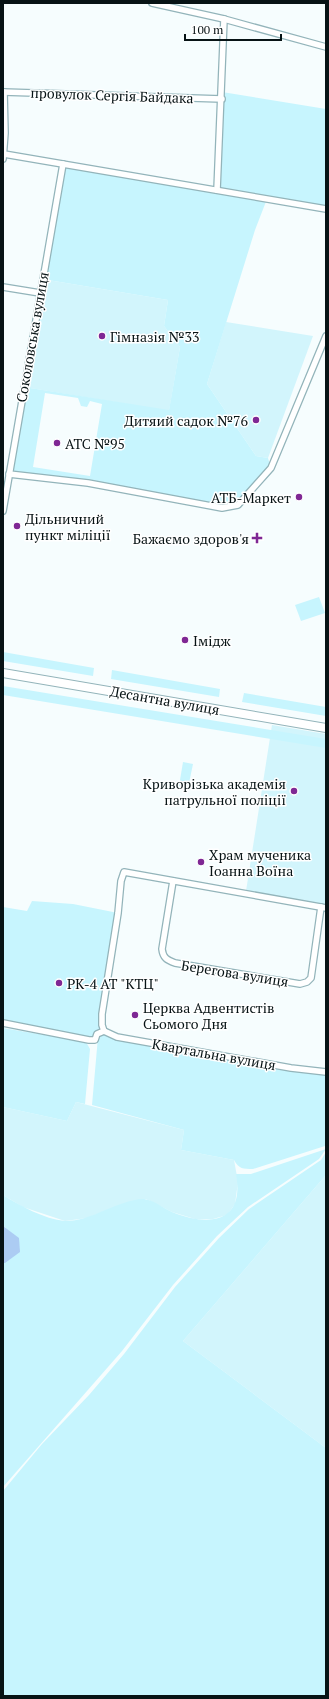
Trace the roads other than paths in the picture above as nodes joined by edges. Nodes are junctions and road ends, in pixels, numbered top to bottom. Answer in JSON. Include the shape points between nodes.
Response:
{"nodes":[{"id":1,"x":152,"y":3,"type":"edge"},
{"id":2,"x":224,"y":19,"type":"junction"},
{"id":3,"x":326,"y":47,"type":"edge"},
{"id":4,"x":3,"y":92,"type":"edge"},
{"id":5,"x":222,"y":99,"type":"junction"},
{"id":6,"x":4,"y":157,"type":"edge"},
{"id":7,"x":63,"y":164,"type":"junction"},
{"id":8,"x":217,"y":190,"type":"junction"},
{"id":9,"x":326,"y":209,"type":"edge"},
{"id":10,"x":3,"y":287,"type":"edge"},
{"id":11,"x":40,"y":293,"type":"junction"},
{"id":12,"x":326,"y":336,"type":"edge"},
{"id":13,"x":9,"y":474,"type":"junction"},
{"id":14,"x":3,"y":511,"type":"edge"},
{"id":15,"x":3,"y":673,"type":"edge"},
{"id":16,"x":326,"y":728,"type":"edge"},
{"id":17,"x":173,"y":881,"type":"junction"},
{"id":18,"x":324,"y":907,"type":"edge"},
{"id":19,"x":3,"y":1023,"type":"edge"},
{"id":20,"x":104,"y":1031,"type":"junction"},
{"id":21,"x":326,"y":1072,"type":"edge"}],
"edges":[{"from":1,"to":2,"type":"street"},
{"from":2,"to":3,"type":"street"},
{"from":2,"to":5,"type":"street"},
{"from":4,"to":5,"type":"street","name":"провулок Сергія Байдака"},
{"from":4,"to":6,"type":"street"},
{"from":5,"to":8,"type":"street"},
{"from":6,"to":7,"type":"street"},
{"from":7,"to":8,"type":"street"},
{"from":7,"to":11,"type":"street","name":"Соколовська вулиця"},
{"from":8,"to":9,"type":"street"},
{"from":10,"to":11,"type":"street"},
{"from":11,"to":13,"type":"street","name":"Соколовська вулиця"},
{"from":12,"to":13,"type":"street","via":[[271,468],[238,505],[222,508],[88,483]]},
{"from":13,"to":14,"type":"street","name":"Соколовська вулиця"},
{"from":15,"to":16,"type":"main road","name":"Десантна вулиця"},
{"from":17,"to":18,"type":"street","name":"Берегова вулиця"},
{"from":17,"to":18,"type":"street","name":"Берегова вулиця","via":[[162,950],[166,960],[175,963],[300,984],[307,982],[311,978]]},
{"from":17,"to":20,"type":"street","name":"Берегова вулиця","via":[[124,872],[102,1014]]},
{"from":19,"to":20,"type":"street","via":[[89,1040],[95,1040],[97,1034]]},
{"from":20,"to":21,"type":"street","name":"Квартальна вулиця","via":[[124,1038]]}]}
